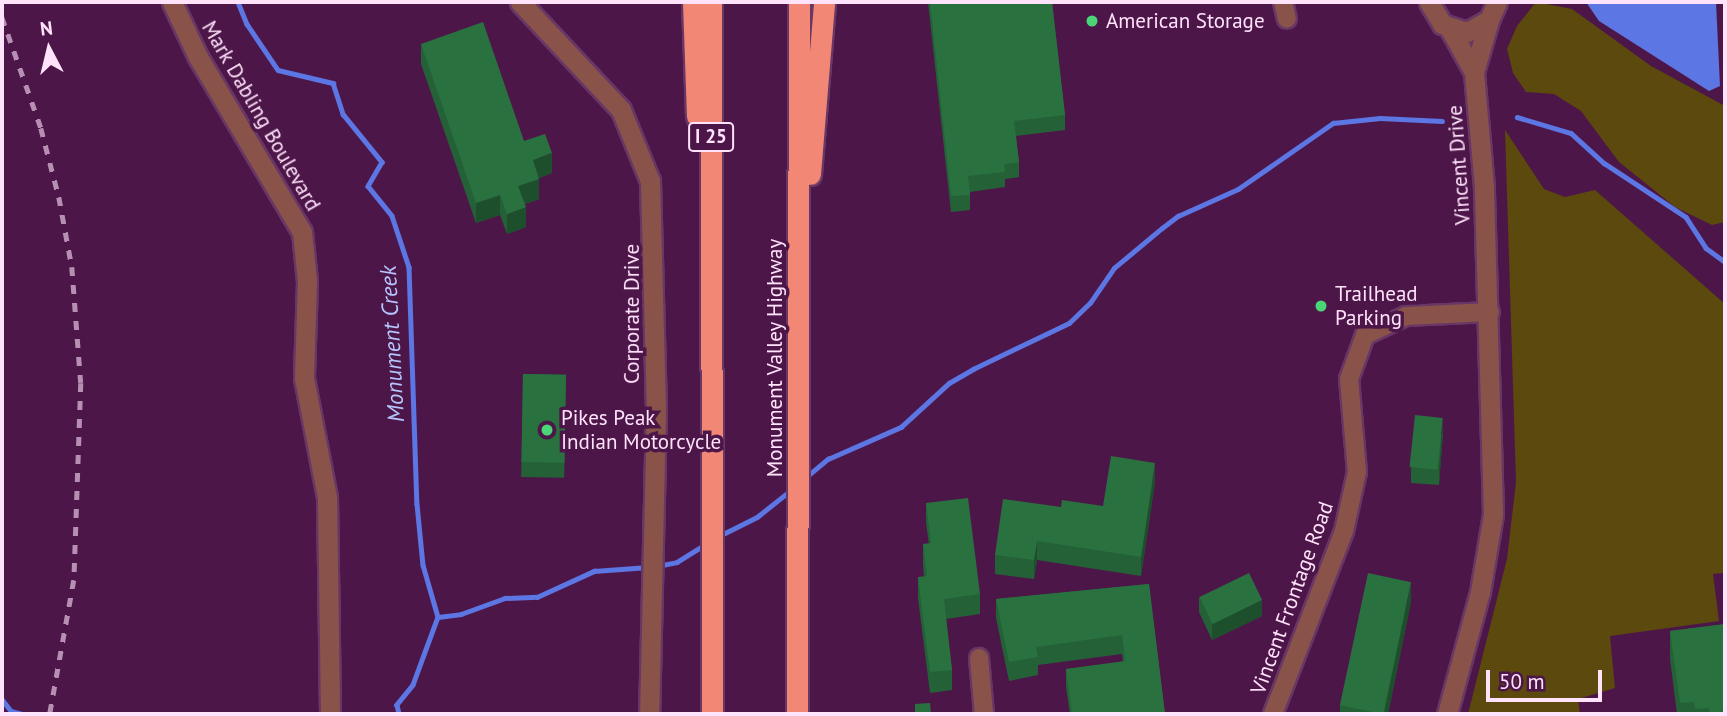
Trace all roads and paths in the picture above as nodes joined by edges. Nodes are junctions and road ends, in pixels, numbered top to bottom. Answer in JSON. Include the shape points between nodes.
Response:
{"nodes":[{"id":1,"x":172,"y":2,"type":"edge"},
{"id":2,"x":520,"y":2,"type":"edge"},
{"id":3,"x":693,"y":2,"type":"edge"},
{"id":4,"x":711,"y":2,"type":"edge"},
{"id":5,"x":799,"y":2,"type":"edge"},
{"id":6,"x":824,"y":2,"type":"edge"},
{"id":7,"x":1429,"y":2,"type":"edge"},
{"id":8,"x":1493,"y":11,"type":"edge"},
{"id":9,"x":1450,"y":29,"type":"junction"},
{"id":10,"x":1474,"y":72,"type":"junction"},
{"id":11,"x":799,"y":256,"type":"junction"},
{"id":12,"x":711,"y":272,"type":"junction"},
{"id":13,"x":1490,"y":312,"type":"junction"},
{"id":14,"x":979,"y":658,"type":"dead end"},
{"id":15,"x":330,"y":714,"type":"edge"},
{"id":16,"x":649,"y":714,"type":"edge"},
{"id":17,"x":712,"y":714,"type":"edge"},
{"id":18,"x":797,"y":714,"type":"edge"},
{"id":19,"x":984,"y":714,"type":"edge"},
{"id":20,"x":1273,"y":714,"type":"edge"},
{"id":21,"x":1447,"y":714,"type":"edge"}],
"edges":[{"from":1,"to":15,"type":"street","name":"Mark Dabling Boulevard","via":[[198,57],[295,213],[302,232],[307,281],[304,378],[327,497]]},
{"from":2,"to":16,"type":"street","name":"Corporate Drive","via":[[621,110],[650,181],[656,399]]},
{"from":3,"to":12,"type":"highway"},
{"from":4,"to":12,"type":"highway","number":"I 25"},
{"from":5,"to":11,"type":"highway","name":"Monument Valley Highway"},
{"from":6,"to":11,"type":"highway","via":[[816,129]]},
{"from":7,"to":9,"type":"street","name":"Vincent Drive","via":[[1436,18]]},
{"from":8,"to":9,"type":"street","via":[[1475,30]]},
{"from":8,"to":10,"type":"street","name":"Vincent Drive"},
{"from":9,"to":10,"type":"street","name":"Vincent Drive"},
{"from":10,"to":13,"type":"street","name":"Vincent Drive"},
{"from":11,"to":18,"type":"highway","name":"Monument Valley Highway"},
{"from":12,"to":17,"type":"highway","number":"I 25"},
{"from":13,"to":20,"type":"street","name":"Vincent Frontage Road","via":[[1406,316],[1365,335],[1349,379],[1357,472],[1344,531]]},
{"from":13,"to":21,"type":"street","name":"Vincent Drive","via":[[1493,514],[1480,592]]},
{"from":14,"to":19,"type":"street"}]}
